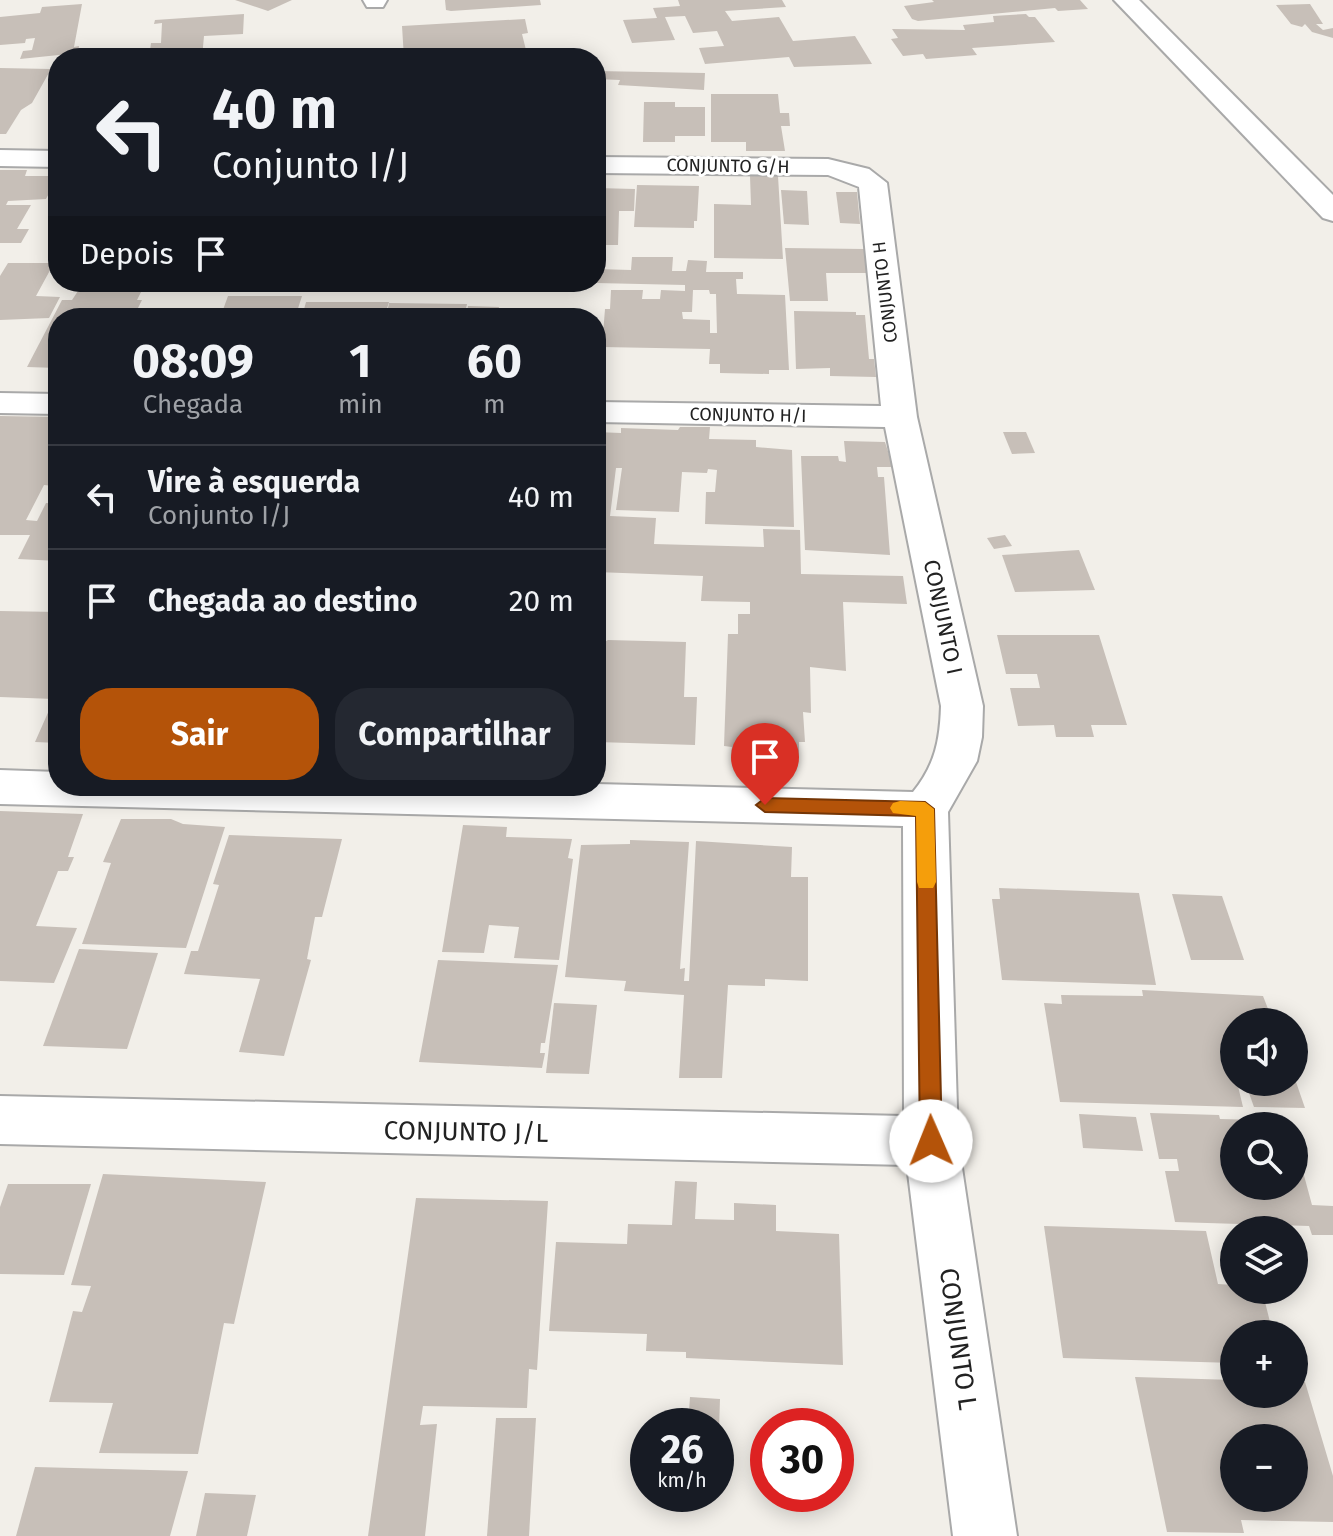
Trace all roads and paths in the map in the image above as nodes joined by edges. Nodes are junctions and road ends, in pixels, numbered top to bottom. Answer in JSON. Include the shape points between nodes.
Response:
{"nodes":[{"id":1,"x":1126,"y":0,"type":"edge"},
{"id":2,"x":0,"y":158,"type":"edge"},
{"id":3,"x":48,"y":159,"type":"edge"},
{"id":4,"x":606,"y":165,"type":"edge"},
{"id":5,"x":859,"y":175,"type":"joint"},
{"id":6,"x":1333,"y":212,"type":"edge"},
{"id":7,"x":0,"y":403,"type":"edge"},
{"id":8,"x":48,"y":404,"type":"edge"},
{"id":9,"x":606,"y":412,"type":"edge"},
{"id":10,"x":900,"y":417,"type":"junction"},
{"id":11,"x":0,"y":787,"type":"edge"},
{"id":12,"x":48,"y":788,"type":"edge"},
{"id":13,"x":378,"y":796,"type":"edge"},
{"id":14,"x":925,"y":809,"type":"junction"},
{"id":15,"x":0,"y":1120,"type":"edge"},
{"id":16,"x":931,"y":1141,"type":"junction"},
{"id":17,"x":985,"y":1536,"type":"edge"}],
"edges":[{"from":1,"to":6,"type":"street"},
{"from":2,"to":3,"type":"street"},
{"from":4,"to":5,"type":"street","name":"CONJUNTO G/H","via":[[828,167]]},
{"from":5,"to":10,"type":"street","name":"CONJUNTO H","via":[[873,183]]},
{"from":7,"to":8,"type":"street"},
{"from":9,"to":10,"type":"street","name":"CONJUNTO H/I"},
{"from":10,"to":14,"type":"street","name":"CONJUNTO I","via":[[962,706],[962,743],[949,779]]},
{"from":11,"to":12,"type":"street"},
{"from":13,"to":14,"type":"street"},
{"from":14,"to":16,"type":"street","name":"CONJUNTO L"},
{"from":15,"to":16,"type":"street","name":"CONJUNTO J/L"},
{"from":16,"to":17,"type":"street","name":"CONJUNTO L"}]}
